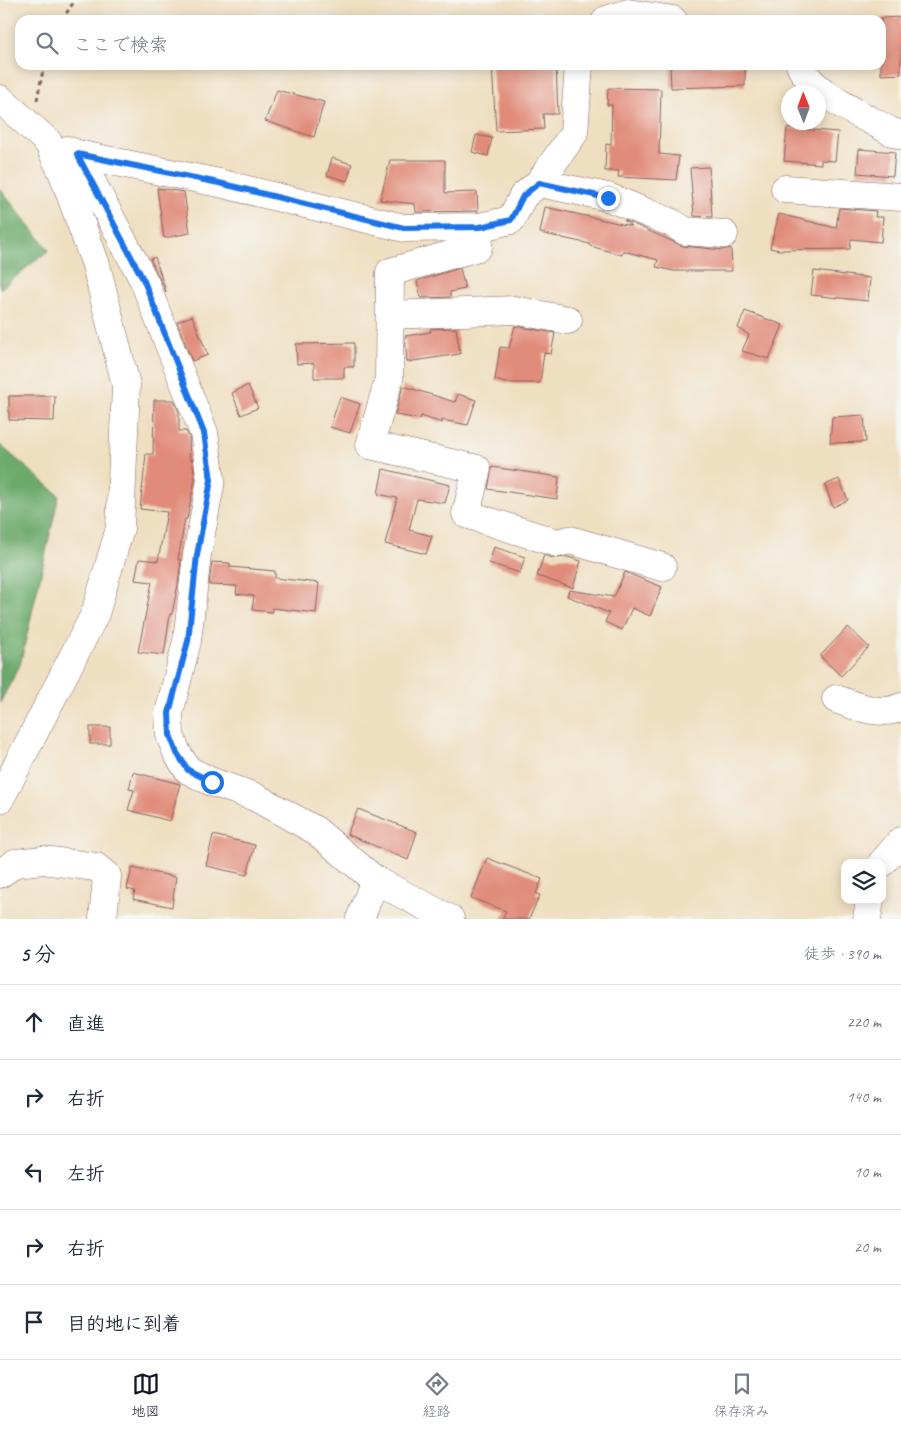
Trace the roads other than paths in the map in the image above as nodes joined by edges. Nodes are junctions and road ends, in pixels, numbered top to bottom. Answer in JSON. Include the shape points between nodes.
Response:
{"nodes":[{"id":1,"x":622,"y":15,"type":"edge"},
{"id":2,"x":641,"y":15,"type":"edge"},
{"id":3,"x":579,"y":70,"type":"edge"},
{"id":4,"x":802,"y":70,"type":"edge"},
{"id":5,"x":0,"y":100,"type":"edge"},
{"id":6,"x":40,"y":135,"type":"junction"},
{"id":7,"x":901,"y":135,"type":"edge"},
{"id":8,"x":77,"y":154,"type":"junction"},
{"id":9,"x":539,"y":183,"type":"junction"},
{"id":10,"x":785,"y":189,"type":"dead end"},
{"id":11,"x":901,"y":197,"type":"edge"},
{"id":12,"x":480,"y":227,"type":"junction"},
{"id":13,"x":724,"y":234,"type":"dead end"},
{"id":14,"x":390,"y":315,"type":"junction"},
{"id":15,"x":568,"y":320,"type":"dead end"},
{"id":16,"x":662,"y":566,"type":"dead end"},
{"id":17,"x":836,"y":699,"type":"dead end"},
{"id":18,"x":901,"y":707,"type":"edge"},
{"id":19,"x":11,"y":752,"type":"edge"},
{"id":20,"x":0,"y":799,"type":"edge"},
{"id":21,"x":901,"y":841,"type":"edge"},
{"id":22,"x":885,"y":859,"type":"edge"},
{"id":23,"x":0,"y":874,"type":"edge"},
{"id":24,"x":375,"y":880,"type":"junction"},
{"id":25,"x":869,"y":904,"type":"edge"},
{"id":26,"x":103,"y":919,"type":"edge"},
{"id":27,"x":360,"y":919,"type":"edge"},
{"id":28,"x":450,"y":919,"type":"edge"},
{"id":29,"x":867,"y":919,"type":"edge"}],
"edges":[{"from":1,"to":2,"type":"street"},
{"from":3,"to":9,"type":"street","via":[[574,133]]},
{"from":4,"to":7,"type":"street","via":[[819,89]]},
{"from":5,"to":6,"type":"street"},
{"from":6,"to":8,"type":"street"},
{"from":6,"to":19,"type":"street","via":[[86,234],[107,302],[126,385],[124,473],[120,528],[95,614]]},
{"from":8,"to":12,"type":"street","via":[[219,183],[404,228]]},
{"from":8,"to":24,"type":"street","via":[[144,281],[204,433],[211,480],[197,555],[188,641],[169,713],[170,735],[177,753],[188,770],[255,797],[315,830]]},
{"from":9,"to":12,"type":"street","via":[[523,196],[511,220]]},
{"from":9,"to":13,"type":"street","via":[[608,198],[685,231]]},
{"from":10,"to":11,"type":"street"},
{"from":12,"to":14,"type":"street","via":[[478,247],[390,272]]},
{"from":14,"to":15,"type":"street","via":[[514,310]]},
{"from":14,"to":16,"type":"street","via":[[389,380],[370,445],[477,470],[466,514],[557,543],[570,540]]},
{"from":17,"to":18,"type":"street","via":[[866,709],[894,710]]},
{"from":19,"to":20,"type":"street"},
{"from":21,"to":22,"type":"street"},
{"from":23,"to":26,"type":"street","via":[[15,863],[43,860],[96,867],[107,876]]},
{"from":24,"to":27,"type":"street"},
{"from":24,"to":28,"type":"street"},
{"from":25,"to":29,"type":"street"}]}
